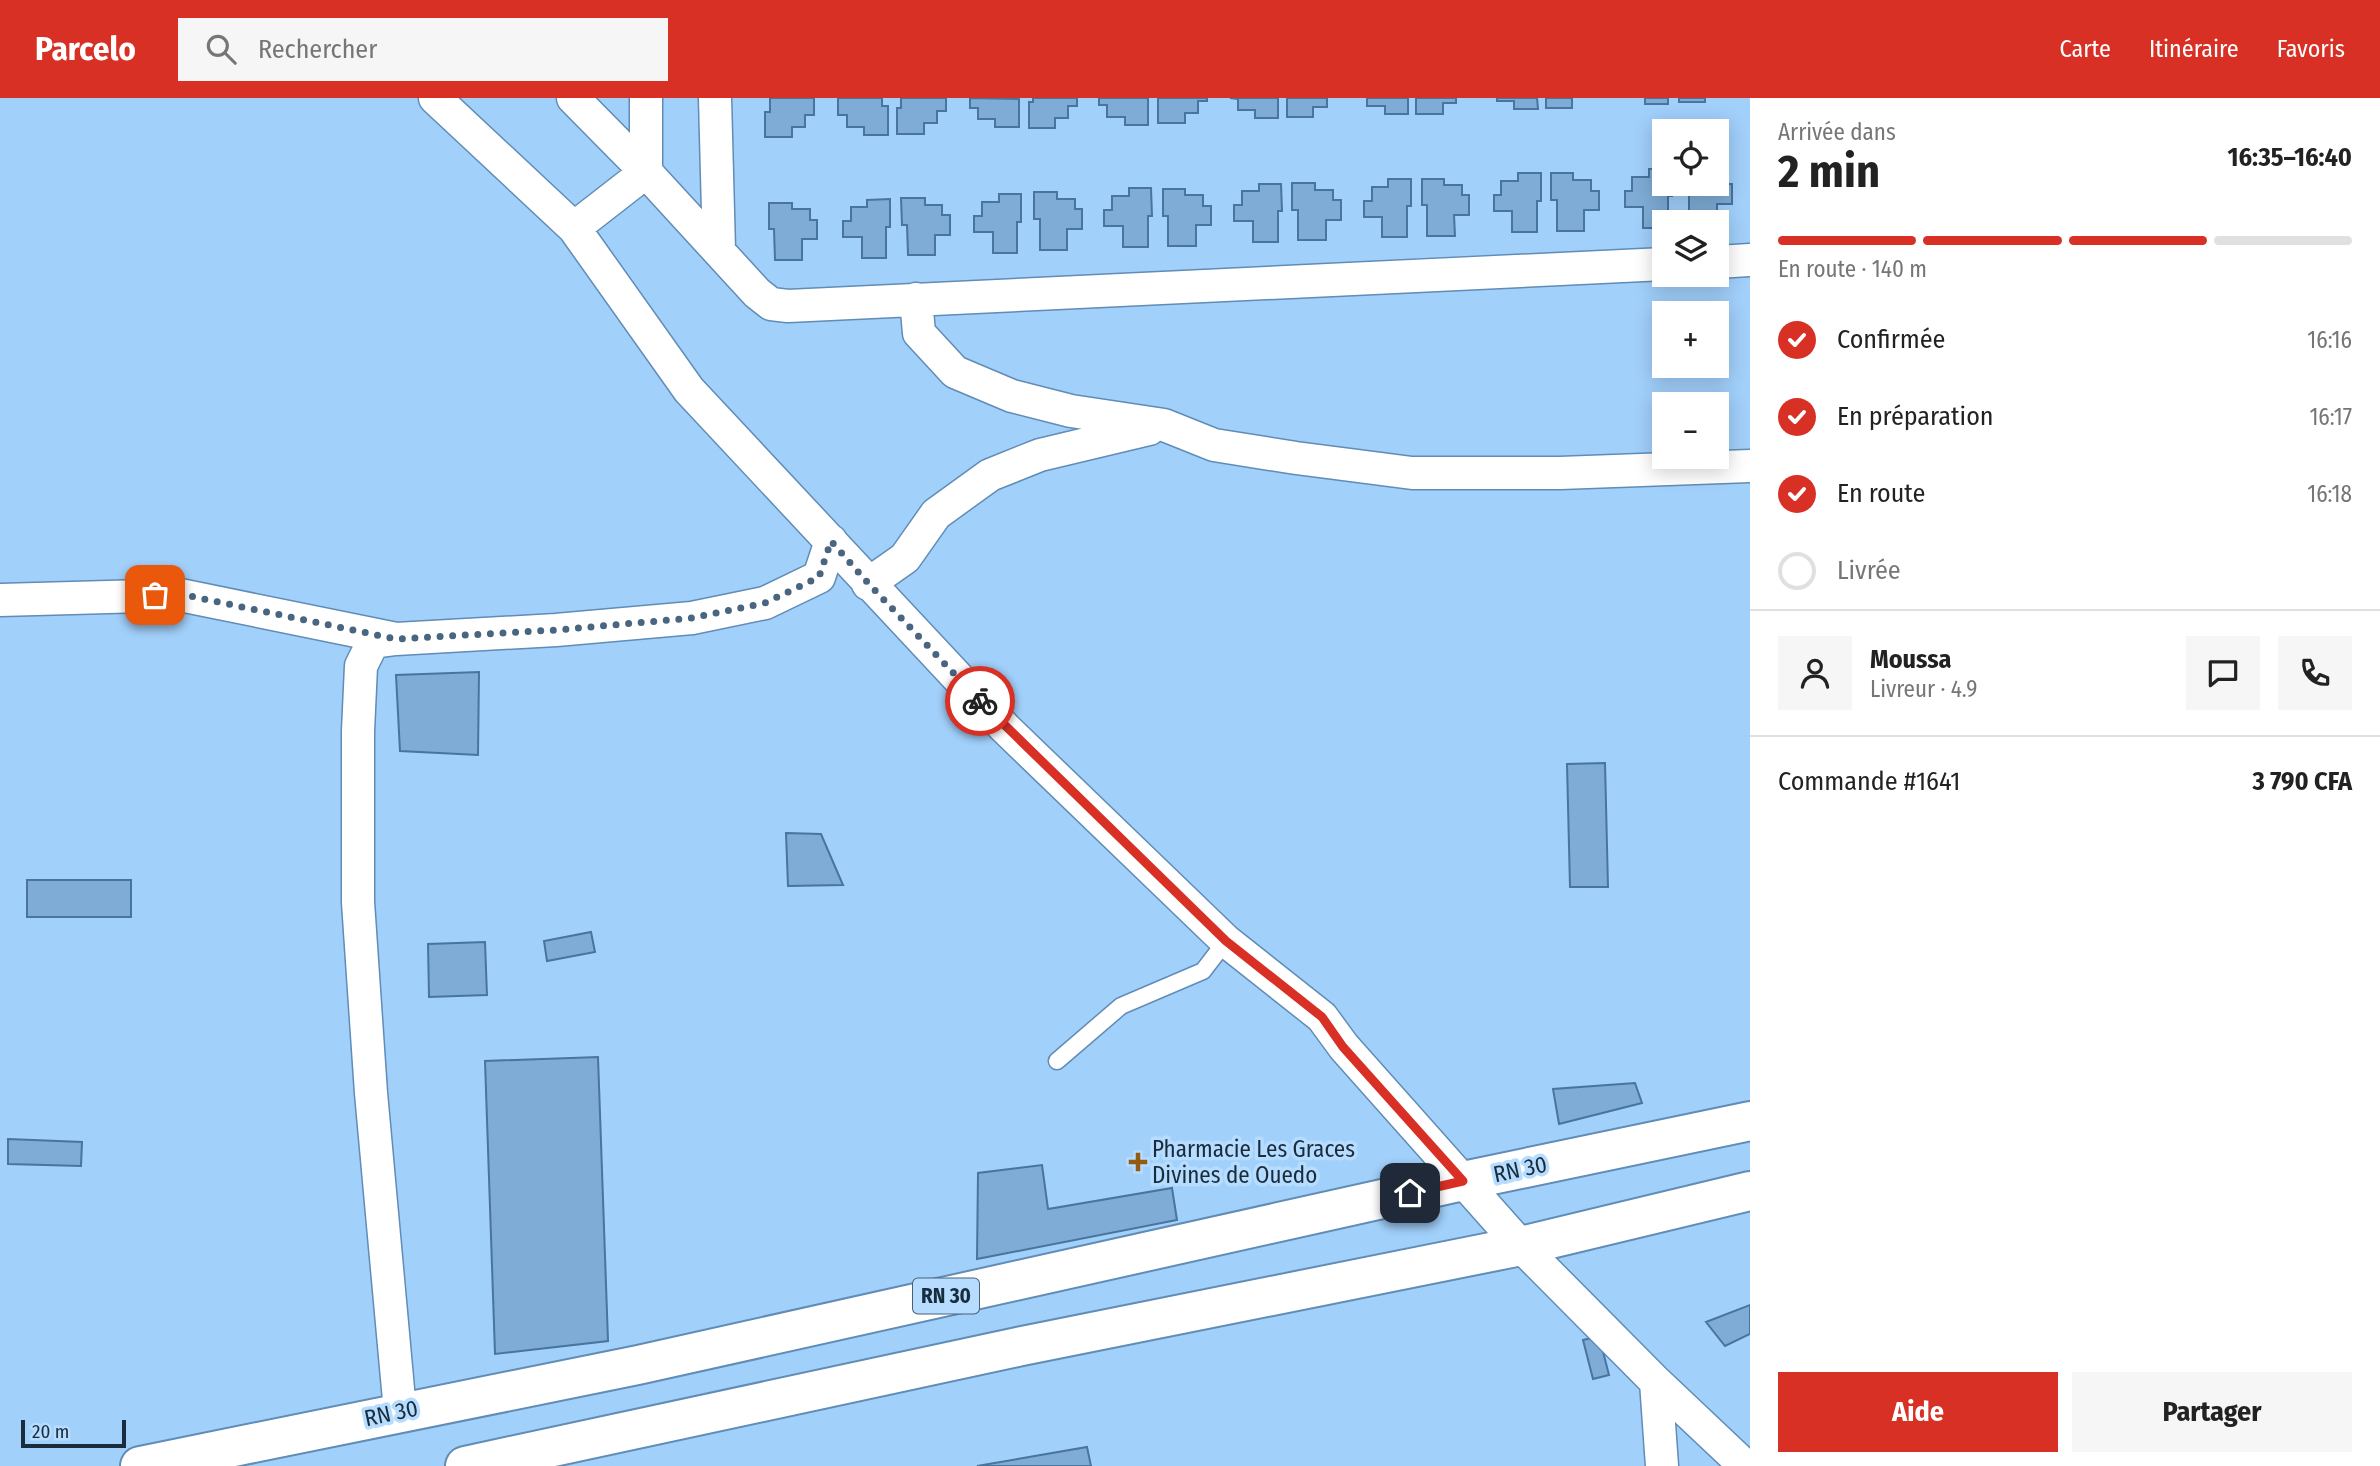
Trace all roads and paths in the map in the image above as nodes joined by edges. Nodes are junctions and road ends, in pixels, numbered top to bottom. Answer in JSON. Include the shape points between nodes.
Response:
{"nodes":[{"id":1,"x":435,"y":98,"type":"edge"},
{"id":2,"x":573,"y":98,"type":"edge"},
{"id":3,"x":646,"y":98,"type":"edge"},
{"id":4,"x":715,"y":98,"type":"edge"},
{"id":5,"x":646,"y":172,"type":"junction"},
{"id":6,"x":574,"y":228,"type":"junction"},
{"id":7,"x":719,"y":250,"type":"junction"},
{"id":8,"x":1750,"y":260,"type":"edge"},
{"id":9,"x":1729,"y":261,"type":"edge"},
{"id":10,"x":1652,"y":265,"type":"edge"},
{"id":11,"x":916,"y":299,"type":"junction"},
{"id":12,"x":1164,"y":425,"type":"junction"},
{"id":13,"x":1750,"y":466,"type":"edge"},
{"id":14,"x":831,"y":541,"type":"junction"},
{"id":15,"x":868,"y":583,"type":"junction"},
{"id":16,"x":0,"y":600,"type":"edge"},
{"id":17,"x":396,"y":639,"type":"junction"},
{"id":18,"x":1226,"y":941,"type":"junction"},
{"id":19,"x":1057,"y":1061,"type":"dead end"},
{"id":20,"x":1750,"y":1121,"type":"edge"},
{"id":21,"x":1463,"y":1181,"type":"junction"},
{"id":22,"x":1750,"y":1191,"type":"edge"},
{"id":23,"x":1521,"y":1245,"type":"junction"},
{"id":24,"x":1656,"y":1382,"type":"junction"},
{"id":25,"x":400,"y":1411,"type":"junction"},
{"id":26,"x":140,"y":1466,"type":"edge"},
{"id":27,"x":465,"y":1466,"type":"edge"},
{"id":28,"x":1662,"y":1466,"type":"edge"},
{"id":29,"x":1745,"y":1466,"type":"edge"}],
"edges":[{"from":1,"to":6,"type":"street"},
{"from":2,"to":5,"type":"street"},
{"from":3,"to":5,"type":"street"},
{"from":4,"to":7,"type":"street"},
{"from":5,"to":6,"type":"street"},
{"from":5,"to":7,"type":"street"},
{"from":6,"to":14,"type":"street","via":[[689,390]]},
{"from":7,"to":11,"type":"street","via":[[771,304]]},
{"from":8,"to":9,"type":"street"},
{"from":10,"to":11,"type":"street"},
{"from":11,"to":12,"type":"street","via":[[919,333],[955,372],[1012,396],[1071,411]]},
{"from":12,"to":13,"type":"street","via":[[1214,445],[1412,473]]},
{"from":12,"to":15,"type":"street","via":[[1040,455],[990,475],[936,514],[905,558]]},
{"from":14,"to":15,"type":"street"},
{"from":14,"to":17,"type":"street","via":[[819,577],[765,603],[692,618]]},
{"from":15,"to":18,"type":"street","via":[[1005,728]]},
{"from":16,"to":17,"type":"street","via":[[180,594]]},
{"from":17,"to":25,"type":"street","via":[[373,642],[361,666],[358,902]]},
{"from":18,"to":19,"type":"lane","via":[[1202,971],[1121,1006]]},
{"from":18,"to":21,"type":"street","via":[[1322,1017],[1343,1047]]},
{"from":20,"to":21,"type":"main road","name":"RN 30","number":"RN 30"},
{"from":21,"to":23,"type":"street"},
{"from":21,"to":25,"type":"main road","name":"RN 30","number":"RN 30","via":[[638,1365]]},
{"from":22,"to":23,"type":"main road"},
{"from":23,"to":24,"type":"street"},
{"from":23,"to":27,"type":"main road"},
{"from":24,"to":28,"type":"street"},
{"from":24,"to":29,"type":"street"},
{"from":25,"to":26,"type":"main road","name":"RN 30","number":"RN 30"}]}
